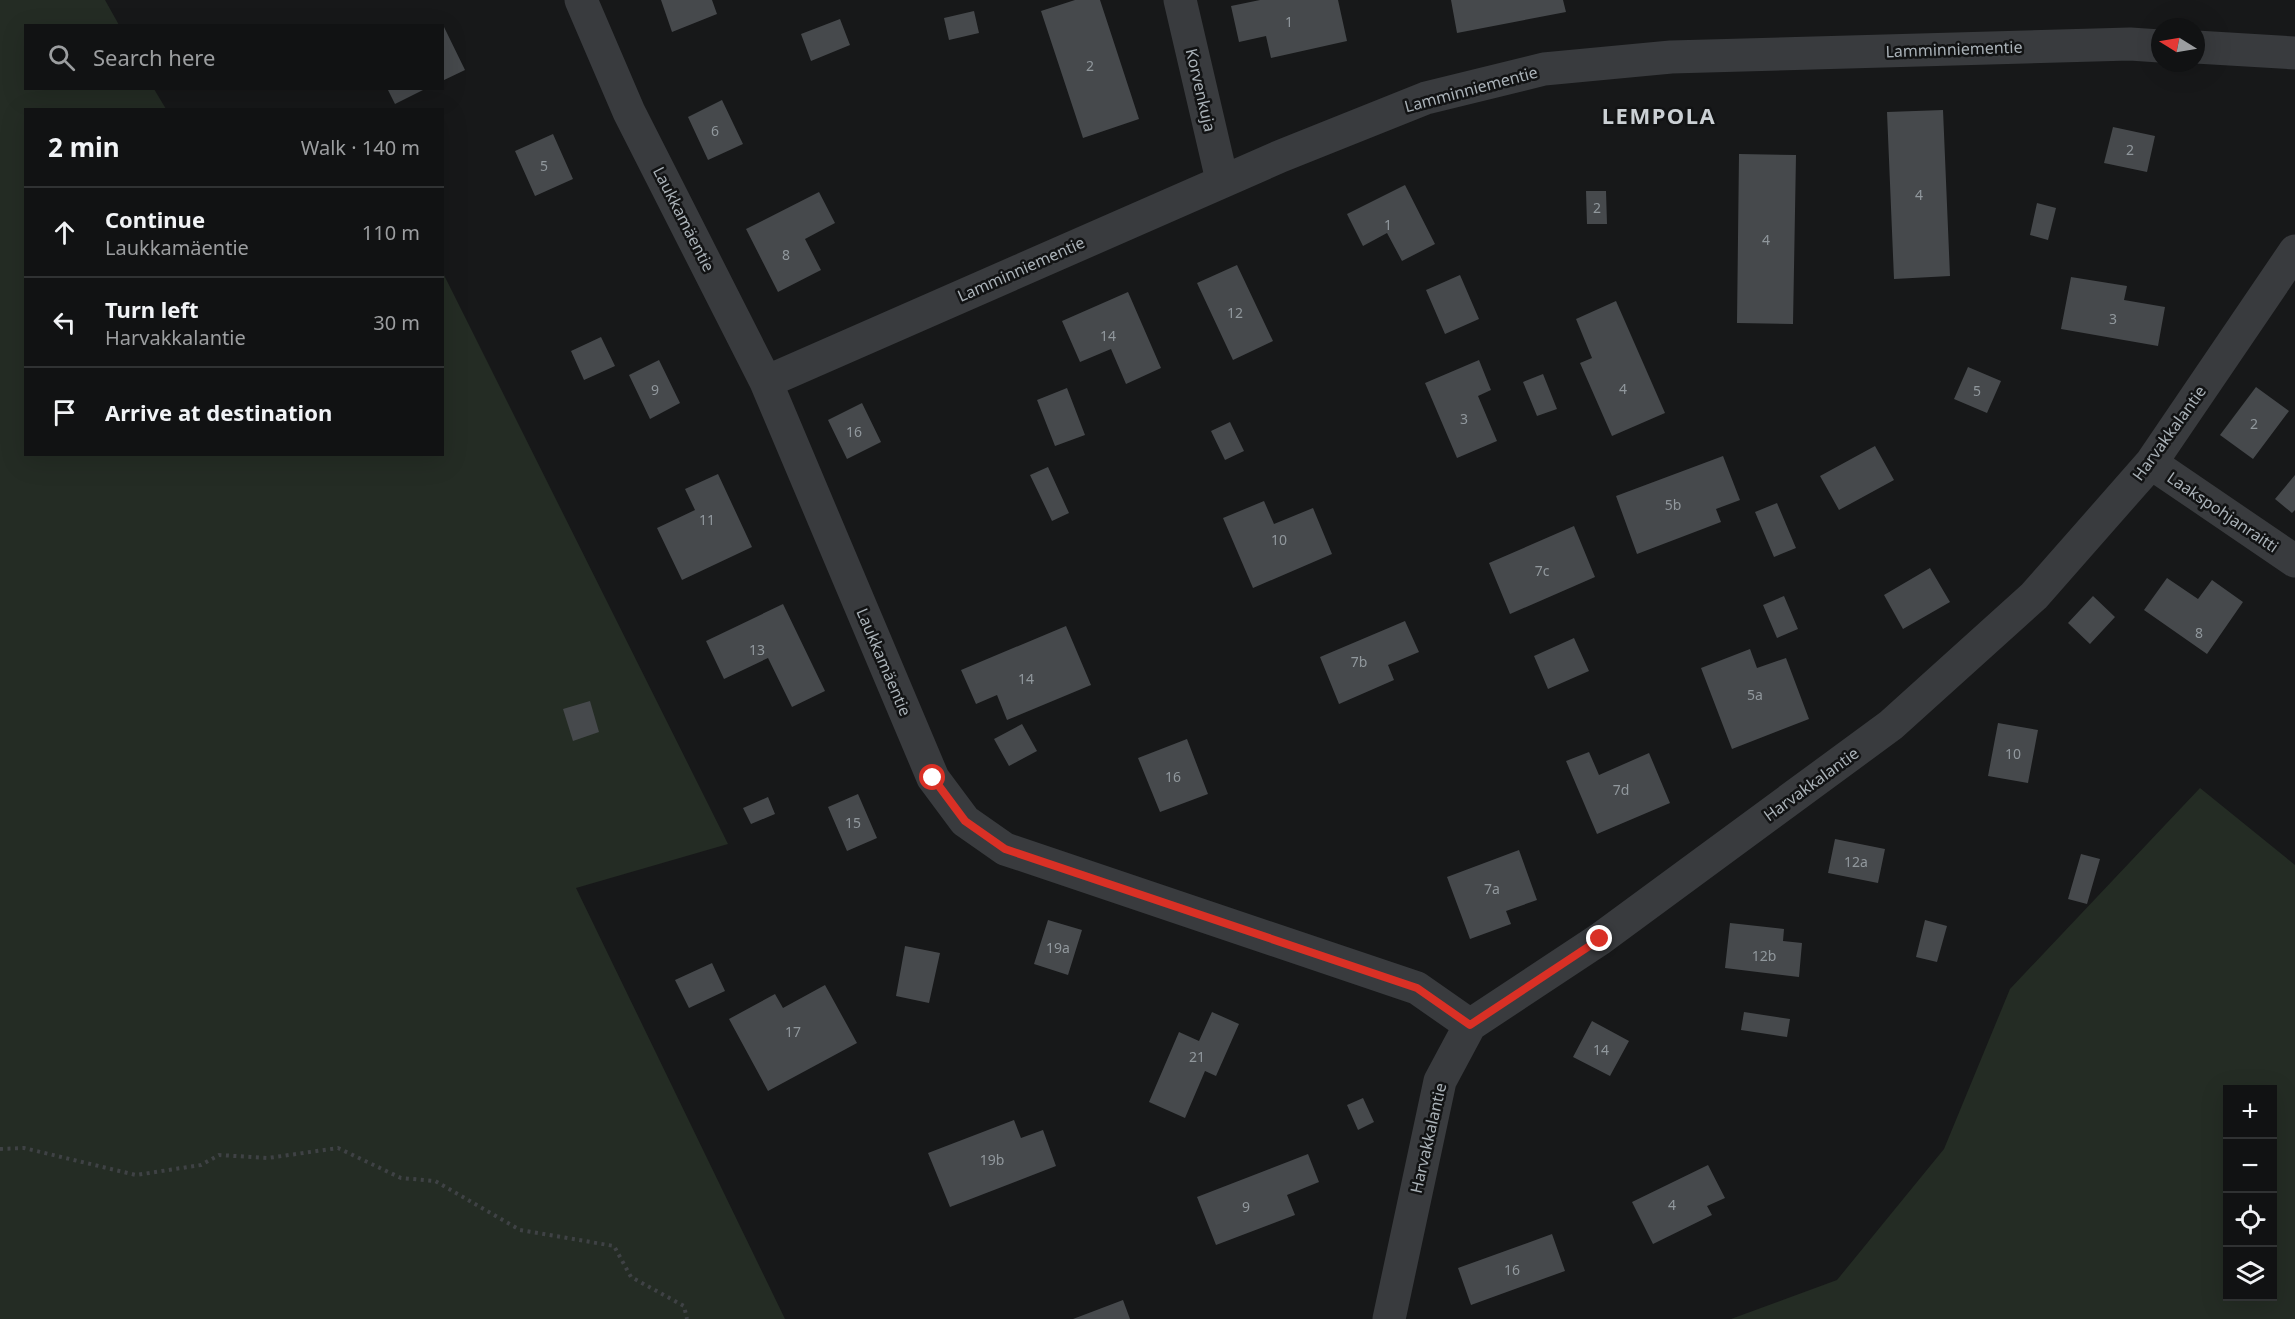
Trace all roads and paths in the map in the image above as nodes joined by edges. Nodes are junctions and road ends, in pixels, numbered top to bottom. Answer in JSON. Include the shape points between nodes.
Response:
{"nodes":[{"id":1,"x":581,"y":0,"type":"edge"},
{"id":2,"x":1180,"y":0,"type":"edge"},
{"id":3,"x":2151,"y":45,"type":"edge"},
{"id":4,"x":2205,"y":48,"type":"edge"},
{"id":5,"x":2295,"y":53,"type":"edge"},
{"id":6,"x":1222,"y":180,"type":"junction"},
{"id":7,"x":2295,"y":251,"type":"edge"},
{"id":8,"x":766,"y":382,"type":"junction"},
{"id":9,"x":2151,"y":463,"type":"junction"},
{"id":10,"x":2295,"y":561,"type":"edge"},
{"id":11,"x":1470,"y":1025,"type":"junction"},
{"id":12,"x":0,"y":1149,"type":"edge"},
{"id":13,"x":687,"y":1319,"type":"edge"},
{"id":14,"x":1389,"y":1319,"type":"edge"}],
"edges":[{"from":1,"to":8,"type":"street","name":"Laukkamäentie","via":[[629,112]]},
{"from":2,"to":6,"type":"street","name":"Korvenkuja"},
{"from":3,"to":6,"type":"street","name":"Lamminniementie","via":[[1682,56],[1544,69],[1426,98]]},
{"from":4,"to":5,"type":"street"},
{"from":6,"to":8,"type":"street","name":"Lamminniementie"},
{"from":7,"to":9,"type":"street","name":"Harvakkalantie"},
{"from":8,"to":11,"type":"street","name":"Laukkamäentie","via":[[933,778],[965,821],[1005,849],[1417,988]]},
{"from":9,"to":10,"type":"street","name":"Laakspohjanraitti"},
{"from":9,"to":11,"type":"street","name":"Harvakkalantie","via":[[2034,596],[1891,725],[1600,939]]},
{"from":11,"to":14,"type":"street","name":"Harvakkalantie","via":[[1440,1081]]},
{"from":12,"to":13,"type":"path","via":[[24,1148],[136,1175],[201,1165],[219,1155],[268,1158],[338,1148],[401,1178],[435,1181],[520,1230],[614,1246],[631,1277],[684,1306]]}]}
